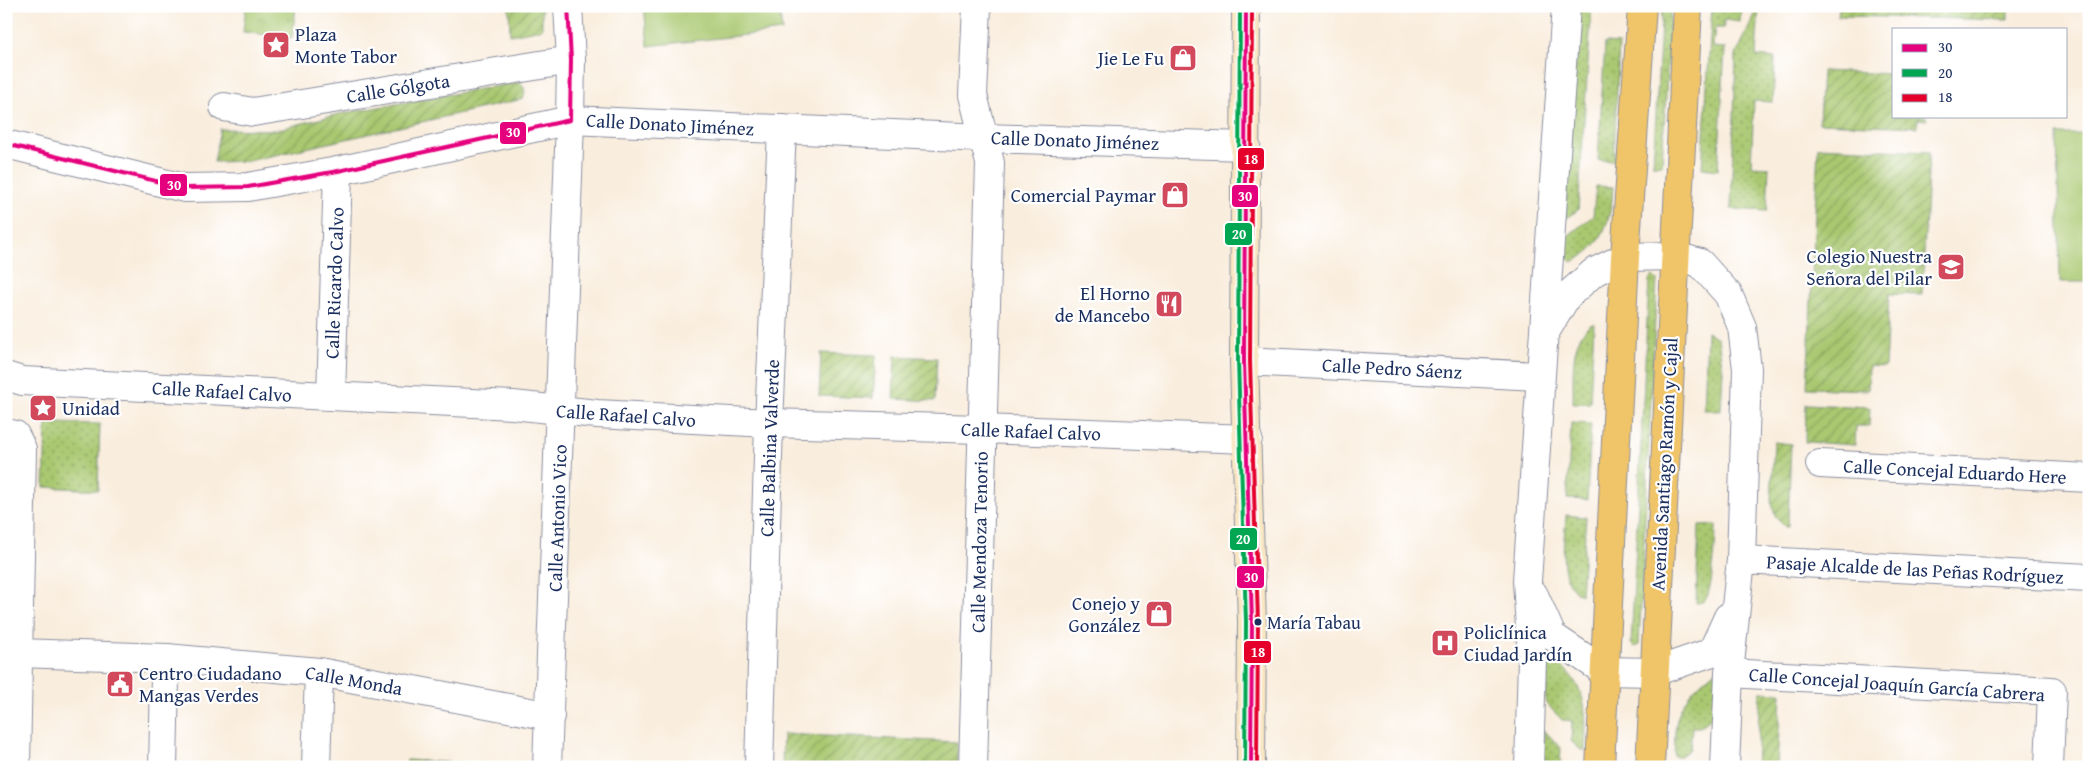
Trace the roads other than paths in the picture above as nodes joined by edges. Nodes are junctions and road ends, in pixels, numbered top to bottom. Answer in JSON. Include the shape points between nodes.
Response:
{"nodes":[{"id":1,"x":568,"y":6,"type":"edge"},
{"id":2,"x":977,"y":6,"type":"edge"},
{"id":3,"x":1246,"y":6,"type":"edge"},
{"id":4,"x":1566,"y":6,"type":"edge"},
{"id":5,"x":1642,"y":6,"type":"edge"},
{"id":6,"x":1688,"y":6,"type":"edge"},
{"id":7,"x":571,"y":60,"type":"junction"},
{"id":8,"x":224,"y":107,"type":"dead end"},
{"id":9,"x":570,"y":120,"type":"junction"},
{"id":10,"x":782,"y":129,"type":"junction"},
{"id":11,"x":984,"y":138,"type":"junction"},
{"id":12,"x":6,"y":144,"type":"edge"},
{"id":13,"x":1246,"y":146,"type":"junction"},
{"id":14,"x":338,"y":170,"type":"junction"},
{"id":15,"x":1675,"y":256,"type":"junction"},
{"id":16,"x":1625,"y":257,"type":"junction"},
{"id":17,"x":1542,"y":336,"type":"junction"},
{"id":18,"x":1244,"y":361,"type":"junction"},
{"id":19,"x":6,"y":376,"type":"edge"},
{"id":20,"x":1540,"y":376,"type":"junction"},
{"id":21,"x":331,"y":396,"type":"junction"},
{"id":22,"x":561,"y":411,"type":"junction"},
{"id":23,"x":769,"y":424,"type":"junction"},
{"id":24,"x":982,"y":428,"type":"junction"},
{"id":25,"x":6,"y":433,"type":"edge"},
{"id":26,"x":1248,"y":440,"type":"junction"},
{"id":27,"x":1820,"y":464,"type":"dead end"},
{"id":28,"x":2089,"y":478,"type":"edge"},
{"id":29,"x":1741,"y":560,"type":"junction"},
{"id":30,"x":2089,"y":578,"type":"edge"},
{"id":31,"x":1527,"y":581,"type":"junction"},
{"id":32,"x":1736,"y":602,"type":"junction"},
{"id":33,"x":12,"y":654,"type":"edge"},
{"id":34,"x":167,"y":658,"type":"junction"},
{"id":35,"x":1604,"y":671,"type":"junction"},
{"id":36,"x":319,"y":672,"type":"junction"},
{"id":37,"x":1654,"y":672,"type":"junction"},
{"id":38,"x":1729,"y":673,"type":"junction"},
{"id":39,"x":550,"y":716,"type":"junction"},
{"id":40,"x":16,"y":767,"type":"edge"},
{"id":41,"x":163,"y":767,"type":"edge"},
{"id":42,"x":316,"y":767,"type":"edge"},
{"id":43,"x":547,"y":767,"type":"edge"},
{"id":44,"x":760,"y":767,"type":"edge"},
{"id":45,"x":973,"y":767,"type":"edge"},
{"id":46,"x":1252,"y":767,"type":"edge"},
{"id":47,"x":1529,"y":767,"type":"edge"},
{"id":48,"x":1600,"y":767,"type":"edge"},
{"id":49,"x":1650,"y":767,"type":"edge"},
{"id":50,"x":1725,"y":767,"type":"edge"},
{"id":51,"x":2049,"y":767,"type":"edge"}],
"edges":[{"from":1,"to":7,"type":"street","name":"Calle Antonio Vico"},
{"from":2,"to":11,"type":"street","name":"Calle Mendoza Tenorio","via":[[973,95]]},
{"from":3,"to":13,"type":"main road"},
{"from":4,"to":17,"type":"street"},
{"from":5,"to":16,"type":"main road"},
{"from":6,"to":15,"type":"main road","name":"Avenida Santiago Ramón y Cajal"},
{"from":7,"to":8,"type":"street","name":"Calle Gólgota","via":[[254,112]]},
{"from":7,"to":9,"type":"street","name":"Calle Antonio Vico"},
{"from":9,"to":10,"type":"street","name":"Calle Donato Jiménez"},
{"from":9,"to":14,"type":"street","name":"Calle Donato Jiménez"},
{"from":9,"to":22,"type":"street","name":"Calle Antonio Vico"},
{"from":10,"to":11,"type":"street","name":"Calle Donato Jiménez"},
{"from":10,"to":23,"type":"street","name":"Calle Balbina Valverde"},
{"from":11,"to":13,"type":"street","name":"Calle Donato Jiménez"},
{"from":11,"to":24,"type":"street","name":"Calle Mendoza Tenorio","via":[[990,163]]},
{"from":12,"to":14,"type":"street","name":"Calle Donato Jiménez","via":[[184,188],[248,187]]},
{"from":13,"to":18,"type":"main road"},
{"from":14,"to":21,"type":"street","name":"Calle Ricardo Calvo"},
{"from":15,"to":16,"type":"street"},
{"from":15,"to":29,"type":"street","via":[[1700,263],[1728,294],[1742,327],[1747,369]]},
{"from":15,"to":37,"type":"main road","name":"Avenida Santiago Ramón y Cajal"},
{"from":16,"to":17,"type":"street","via":[[1594,272],[1568,296]]},
{"from":16,"to":35,"type":"main road"},
{"from":17,"to":20,"type":"street"},
{"from":18,"to":20,"type":"street","name":"Calle Pedro Sáenz"},
{"from":18,"to":26,"type":"main road"},
{"from":19,"to":21,"type":"street","name":"Calle Rafael Calvo","via":[[22,381]]},
{"from":20,"to":31,"type":"street"},
{"from":21,"to":22,"type":"street","name":"Calle Rafael Calvo"},
{"from":22,"to":23,"type":"street","name":"Calle Rafael Calvo"},
{"from":22,"to":39,"type":"street","name":"Calle Antonio Vico"},
{"from":23,"to":24,"type":"street","name":"Calle Rafael Calvo"},
{"from":23,"to":44,"type":"street","name":"Calle Balbina Valverde"},
{"from":24,"to":26,"type":"street","name":"Calle Rafael Calvo"},
{"from":24,"to":45,"type":"street","name":"Calle Mendoza Tenorio"},
{"from":25,"to":33,"type":"street","via":[[15,435],[22,449]]},
{"from":26,"to":46,"type":"main road"},
{"from":27,"to":28,"type":"street","name":"Calle Concejal Eduardo Here"},
{"from":29,"to":30,"type":"street","name":"Pasaje Alcalde de las Peñas Rodríguez"},
{"from":29,"to":32,"type":"street"},
{"from":31,"to":35,"type":"street","via":[[1552,636]]},
{"from":31,"to":47,"type":"street","via":[[1532,659]]},
{"from":32,"to":37,"type":"street","via":[[1712,652]]},
{"from":32,"to":38,"type":"street"},
{"from":33,"to":34,"type":"street","name":"Calle Monda"},
{"from":33,"to":40,"type":"street"},
{"from":34,"to":36,"type":"street","name":"Calle Monda"},
{"from":34,"to":41,"type":"street"},
{"from":35,"to":37,"type":"street"},
{"from":35,"to":48,"type":"main road"},
{"from":36,"to":39,"type":"street","name":"Calle Monda"},
{"from":36,"to":42,"type":"street"},
{"from":37,"to":49,"type":"main road","name":"Avenida Santiago Ramón y Cajal"},
{"from":38,"to":50,"type":"street"},
{"from":38,"to":51,"type":"street","name":"Calle Concejal Joaquín García Cabrera","via":[[2052,691]]},
{"from":39,"to":43,"type":"street","name":"Calle Antonio Vico"}]}
